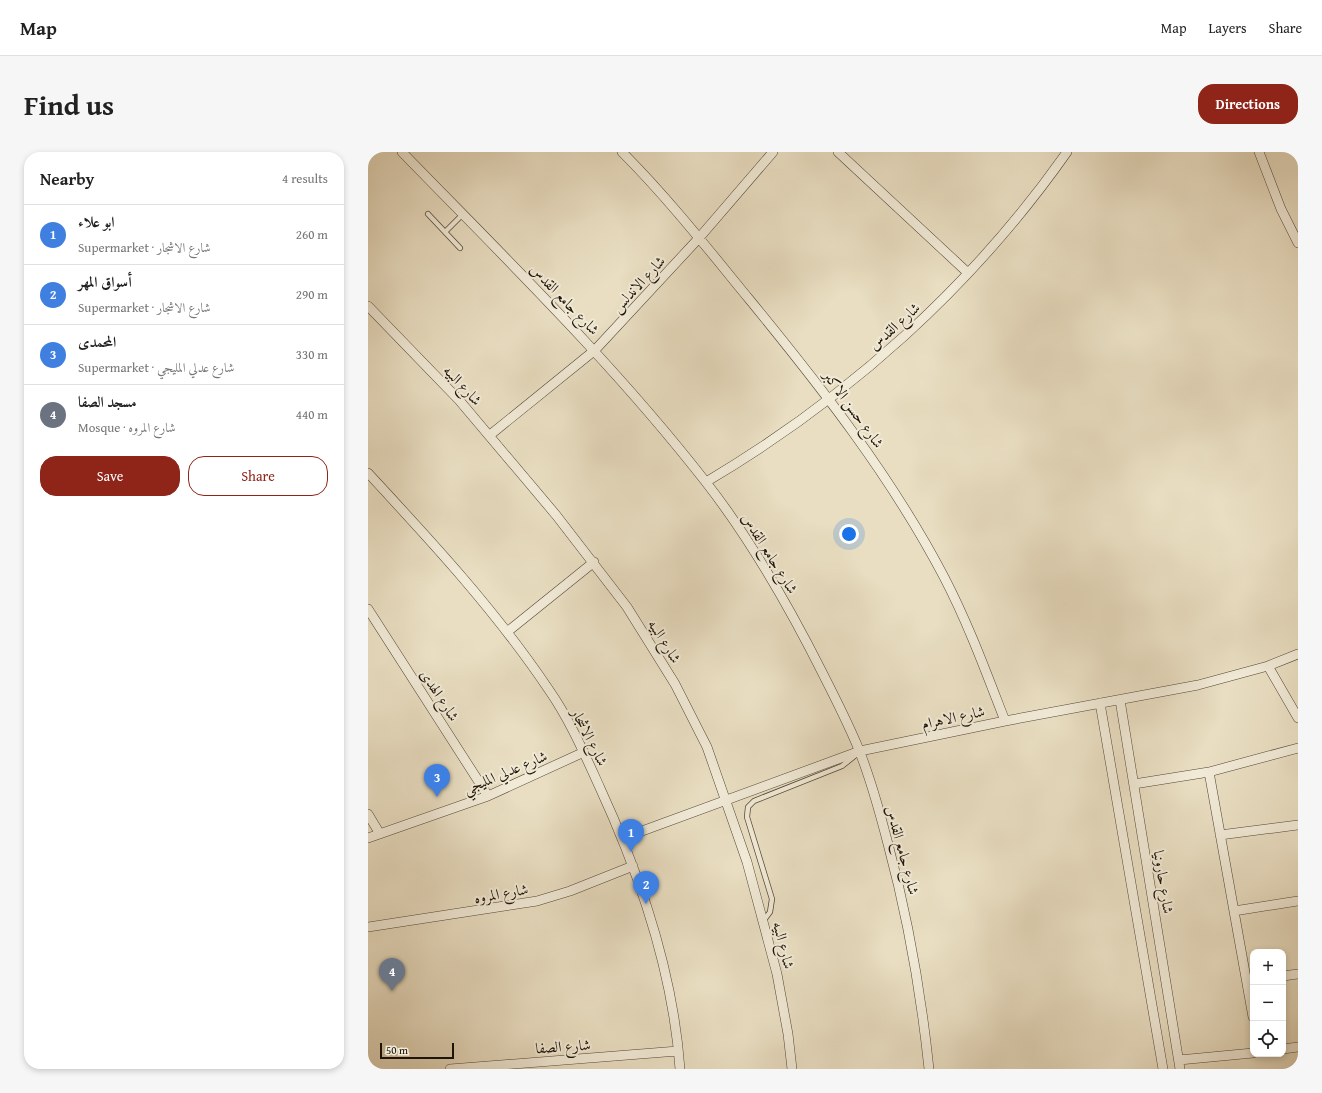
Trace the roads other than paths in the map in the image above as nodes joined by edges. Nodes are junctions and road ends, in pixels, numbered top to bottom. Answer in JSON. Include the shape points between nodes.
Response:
{"nodes":[{"id":1,"x":402,"y":152,"type":"edge"},
{"id":2,"x":622,"y":152,"type":"edge"},
{"id":3,"x":773,"y":152,"type":"edge"},
{"id":4,"x":838,"y":152,"type":"edge"},
{"id":5,"x":1067,"y":152,"type":"edge"},
{"id":6,"x":1259,"y":152,"type":"edge"},
{"id":7,"x":428,"y":214,"type":"dead end"},
{"id":8,"x":463,"y":214,"type":"junction"},
{"id":9,"x":445,"y":232,"type":"junction"},
{"id":10,"x":699,"y":238,"type":"junction"},
{"id":11,"x":1298,"y":243,"type":"edge"},
{"id":12,"x":460,"y":248,"type":"dead end"},
{"id":13,"x":968,"y":273,"type":"junction"},
{"id":14,"x":368,"y":306,"type":"edge"},
{"id":15,"x":595,"y":350,"type":"junction"},
{"id":16,"x":830,"y":400,"type":"junction"},
{"id":17,"x":490,"y":435,"type":"junction"},
{"id":18,"x":368,"y":473,"type":"edge"},
{"id":19,"x":706,"y":482,"type":"junction"},
{"id":20,"x":594,"y":562,"type":"junction"},
{"id":21,"x":368,"y":609,"type":"edge"},
{"id":22,"x":507,"y":632,"type":"junction"},
{"id":23,"x":1298,"y":654,"type":"edge"},
{"id":24,"x":1268,"y":666,"type":"junction"},
{"id":25,"x":1120,"y":700,"type":"junction"},
{"id":26,"x":1100,"y":703,"type":"junction"},
{"id":27,"x":1298,"y":718,"type":"edge"},
{"id":28,"x":1005,"y":721,"type":"junction"},
{"id":29,"x":1298,"y":748,"type":"edge"},
{"id":30,"x":860,"y":751,"type":"junction"},
{"id":31,"x":584,"y":752,"type":"junction"},
{"id":32,"x":1209,"y":772,"type":"junction"},
{"id":33,"x":1134,"y":784,"type":"junction"},
{"id":34,"x":488,"y":796,"type":"junction"},
{"id":35,"x":726,"y":800,"type":"junction"},
{"id":36,"x":368,"y":814,"type":"edge"},
{"id":37,"x":1298,"y":825,"type":"edge"},
{"id":38,"x":380,"y":834,"type":"junction"},
{"id":39,"x":1220,"y":835,"type":"junction"},
{"id":40,"x":368,"y":838,"type":"edge"},
{"id":41,"x":623,"y":838,"type":"junction"},
{"id":42,"x":633,"y":866,"type":"junction"},
{"id":43,"x":1298,"y":901,"type":"edge"},
{"id":44,"x":1234,"y":911,"type":"junction"},
{"id":45,"x":764,"y":920,"type":"junction"},
{"id":46,"x":368,"y":927,"type":"edge"},
{"id":47,"x":1298,"y":974,"type":"edge"},
{"id":48,"x":1286,"y":976,"type":"edge"},
{"id":49,"x":1250,"y":981,"type":"edge"},
{"id":50,"x":1298,"y":1047,"type":"edge"},
{"id":51,"x":1286,"y":1049,"type":"edge"},
{"id":52,"x":678,"y":1051,"type":"junction"},
{"id":53,"x":1250,"y":1053,"type":"edge"},
{"id":54,"x":1180,"y":1065,"type":"edge"},
{"id":55,"x":450,"y":1069,"type":"edge"},
{"id":56,"x":680,"y":1069,"type":"edge"},
{"id":57,"x":792,"y":1069,"type":"edge"},
{"id":58,"x":929,"y":1069,"type":"edge"},
{"id":59,"x":1163,"y":1069,"type":"edge"}],
"edges":[{"from":1,"to":8,"type":"street","name":"شارع جامع القدس"},
{"from":2,"to":10,"type":"street","name":"شارع حسن الاكبر","via":[[660,191]]},
{"from":3,"to":10,"type":"street","name":"شارع الاندلس"},
{"from":4,"to":13,"type":"street"},
{"from":5,"to":13,"type":"street","name":"شارع القدس"},
{"from":6,"to":11,"type":"street","via":[[1281,209]]},
{"from":7,"to":9,"type":"lane"},
{"from":8,"to":9,"type":"lane"},
{"from":8,"to":15,"type":"street","name":"شارع جامع القدس"},
{"from":9,"to":12,"type":"lane"},
{"from":10,"to":15,"type":"street","name":"شارع الاندلس"},
{"from":10,"to":16,"type":"street","name":"شارع حسن الاكبر"},
{"from":13,"to":16,"type":"street","name":"شارع القدس","via":[[921,321]]},
{"from":14,"to":17,"type":"street","name":"شارع البيه"},
{"from":15,"to":17,"type":"street","name":"شارع الاندلس"},
{"from":15,"to":19,"type":"street","name":"شارع جامع القدس"},
{"from":16,"to":19,"type":"street","name":"شارع القدس","via":[[753,454]]},
{"from":16,"to":28,"type":"street","name":"شارع حسن الاكبر","via":[[880,469],[944,577],[971,634]]},
{"from":17,"to":20,"type":"street","name":"شارع البيه"},
{"from":18,"to":22,"type":"street","name":"شارع الاشجار","via":[[446,556]]},
{"from":19,"to":30,"type":"street","name":"شارع جامع القدس","via":[[744,535],[777,588],[807,641]]},
{"from":20,"to":22,"type":"street"},
{"from":20,"to":35,"type":"street","name":"شارع البيه","via":[[627,607],[675,684],[707,747]]},
{"from":21,"to":34,"type":"street","name":"شارع الهدى"},
{"from":22,"to":31,"type":"street","name":"شارع الاشجار","via":[[550,691]]},
{"from":23,"to":24,"type":"street","name":"شارع الاهرام"},
{"from":24,"to":25,"type":"street","name":"شارع الاهرام","via":[[1198,685]]},
{"from":24,"to":27,"type":"street"},
{"from":25,"to":26,"type":"street","name":"شارع الاهرام"},
{"from":25,"to":33,"type":"street","name":"شارع حارونيا"},
{"from":26,"to":28,"type":"street","name":"شارع الاهرام"},
{"from":26,"to":59,"type":"street"},
{"from":28,"to":30,"type":"street","name":"شارع الاهرام"},
{"from":29,"to":32,"type":"street"},
{"from":30,"to":35,"type":"street","name":"شارع الاهرام"},
{"from":30,"to":45,"type":"lane","via":[[842,766],[754,801],[748,807],[747,816],[772,899],[772,908]]},
{"from":30,"to":58,"type":"street","name":"شارع جامع القدس","via":[[901,894],[914,955]]},
{"from":31,"to":34,"type":"street","name":"شارع عدلي المليجي"},
{"from":31,"to":41,"type":"street","name":"شارع الاشجار"},
{"from":32,"to":33,"type":"street"},
{"from":32,"to":39,"type":"street"},
{"from":33,"to":54,"type":"street","name":"شارع حارونيا"},
{"from":34,"to":38,"type":"street","name":"شارع عدلي المليجي"},
{"from":35,"to":41,"type":"street","name":"شارع الاهرام"},
{"from":35,"to":45,"type":"street","name":"شارع البيه"},
{"from":36,"to":38,"type":"street"},
{"from":37,"to":39,"type":"street"},
{"from":38,"to":40,"type":"street","name":"شارع عدلي المليجي"},
{"from":39,"to":44,"type":"street"},
{"from":41,"to":42,"type":"street","name":"شارع الاشجار"},
{"from":42,"to":46,"type":"street","name":"شارع المروه","via":[[537,901]]},
{"from":42,"to":52,"type":"street","name":"شارع الاشجار","via":[[659,945],[671,996]]},
{"from":43,"to":44,"type":"street"},
{"from":44,"to":49,"type":"street"},
{"from":45,"to":57,"type":"street","name":"شارع البيه","via":[[777,974]]},
{"from":47,"to":48,"type":"street"},
{"from":50,"to":51,"type":"street"},
{"from":52,"to":55,"type":"street","name":"شارع الصفا"},
{"from":52,"to":56,"type":"street","name":"شارع الاشجار"},
{"from":53,"to":54,"type":"street"}]}
